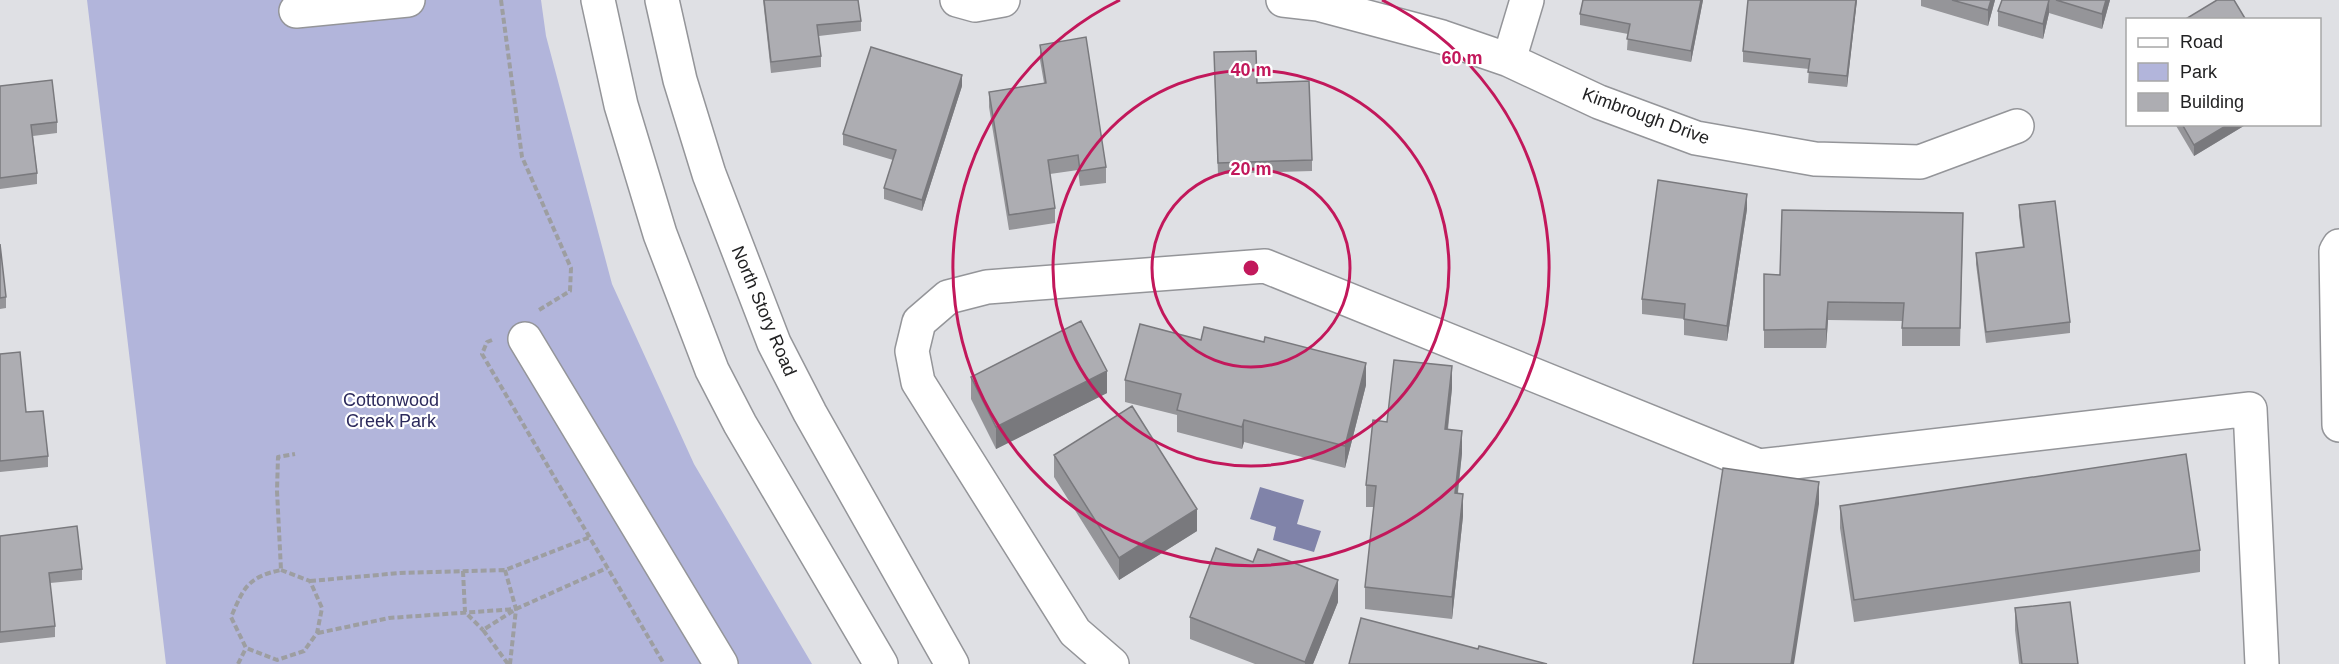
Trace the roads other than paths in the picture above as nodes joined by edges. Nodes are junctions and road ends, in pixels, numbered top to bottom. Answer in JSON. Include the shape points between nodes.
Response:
{"nodes":[{"id":1,"x":408,"y":0,"type":"edge"},
{"id":2,"x":598,"y":0,"type":"edge"},
{"id":3,"x":662,"y":0,"type":"edge"},
{"id":4,"x":957,"y":0,"type":"edge"},
{"id":5,"x":1003,"y":0,"type":"edge"},
{"id":6,"x":1283,"y":0,"type":"edge"},
{"id":7,"x":1527,"y":0,"type":"edge"},
{"id":8,"x":296,"y":11,"type":"dead end"},
{"id":9,"x":1509,"y":60,"type":"junction"},
{"id":10,"x":2017,"y":126,"type":"dead end"},
{"id":11,"x":2339,"y":246,"type":"edge"},
{"id":12,"x":525,"y":339,"type":"dead end"},
{"id":13,"x":2339,"y":425,"type":"edge"},
{"id":14,"x":721,"y":664,"type":"edge"},
{"id":15,"x":881,"y":664,"type":"edge"},
{"id":16,"x":952,"y":664,"type":"edge"},
{"id":17,"x":1112,"y":664,"type":"edge"},
{"id":18,"x":2262,"y":664,"type":"edge"}],
"edges":[{"from":1,"to":8,"type":"main road"},
{"from":2,"to":15,"type":"main road","via":[[621,105],[660,234],[712,370]]},
{"from":3,"to":16,"type":"main road","name":"North Story Road","via":[[680,80],[709,174],[774,343]]},
{"from":4,"to":5,"type":"main road","via":[[975,5]]},
{"from":6,"to":9,"type":"main road","name":"Kimbrough Drive","via":[[1318,4],[1443,37]]},
{"from":7,"to":9,"type":"main road"},
{"from":9,"to":10,"type":"main road","name":"Kimbrough Drive","via":[[1599,102],[1696,138],[1815,159],[1920,162]]},
{"from":11,"to":13,"type":"main road"},
{"from":12,"to":14,"type":"main road"},
{"from":17,"to":18,"type":"main road","via":[[1075,632],[918,382],[912,351],[919,322],[948,297],[987,287],[1265,266],[1759,466],[2250,409]]}]}
